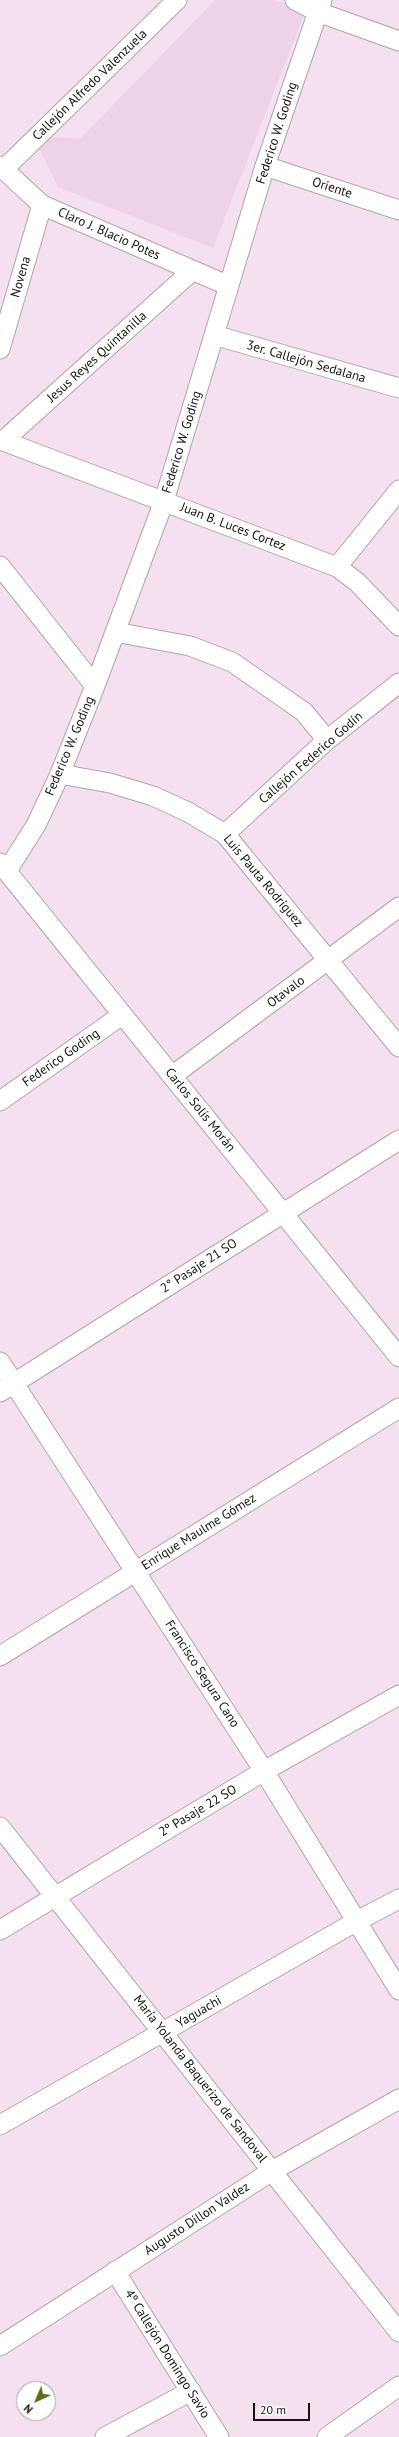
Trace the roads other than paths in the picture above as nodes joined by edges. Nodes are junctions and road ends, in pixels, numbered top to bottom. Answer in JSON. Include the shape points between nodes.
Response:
{"nodes":[{"id":1,"x":177,"y":0,"type":"edge"},
{"id":2,"x":295,"y":0,"type":"edge"},
{"id":3,"x":320,"y":6,"type":"edge"},
{"id":4,"x":399,"y":41,"type":"edge"},
{"id":5,"x":265,"y":166,"type":"junction"},
{"id":6,"x":1,"y":168,"type":"edge"},
{"id":7,"x":42,"y":205,"type":"junction"},
{"id":8,"x":399,"y":210,"type":"edge"},
{"id":9,"x":192,"y":271,"type":"junction"},
{"id":10,"x":229,"y":286,"type":"junction"},
{"id":11,"x":214,"y":335,"type":"junction"},
{"id":12,"x":0,"y":349,"type":"edge"},
{"id":13,"x":399,"y":388,"type":"edge"},
{"id":14,"x":1,"y":440,"type":"edge"},
{"id":15,"x":399,"y":490,"type":"edge"},
{"id":16,"x":164,"y":501,"type":"junction"},
{"id":17,"x":0,"y":566,"type":"edge"},
{"id":18,"x":337,"y":566,"type":"junction"},
{"id":19,"x":399,"y":626,"type":"edge"},
{"id":20,"x":115,"y":632,"type":"junction"},
{"id":21,"x":399,"y":683,"type":"edge"},
{"id":22,"x":95,"y":686,"type":"junction"},
{"id":23,"x":327,"y":740,"type":"junction"},
{"id":24,"x":60,"y":774,"type":"junction"},
{"id":25,"x":225,"y":834,"type":"junction"},
{"id":26,"x":4,"y":867,"type":"edge"},
{"id":27,"x":399,"y":906,"type":"edge"},
{"id":28,"x":329,"y":960,"type":"junction"},
{"id":29,"x":122,"y":1015,"type":"junction"},
{"id":30,"x":399,"y":1047,"type":"edge"},
{"id":31,"x":172,"y":1076,"type":"junction"},
{"id":32,"x":0,"y":1101,"type":"edge"},
{"id":33,"x":399,"y":1140,"type":"edge"},
{"id":34,"x":283,"y":1212,"type":"junction"},
{"id":35,"x":399,"y":1357,"type":"edge"},
{"id":36,"x":0,"y":1362,"type":"edge"},
{"id":37,"x":7,"y":1388,"type":"edge"},
{"id":38,"x":399,"y":1408,"type":"edge"},
{"id":39,"x":136,"y":1571,"type":"junction"},
{"id":40,"x":0,"y":1656,"type":"edge"},
{"id":41,"x":399,"y":1695,"type":"edge"},
{"id":42,"x":264,"y":1771,"type":"junction"},
{"id":43,"x":0,"y":1827,"type":"edge"},
{"id":44,"x":55,"y":1896,"type":"junction"},
{"id":45,"x":399,"y":1900,"type":"edge"},
{"id":46,"x":357,"y":1920,"type":"junction"},
{"id":47,"x":0,"y":1930,"type":"edge"},
{"id":48,"x":399,"y":1990,"type":"edge"},
{"id":49,"x":163,"y":2033,"type":"junction"},
{"id":50,"x":399,"y":2099,"type":"edge"},
{"id":51,"x":0,"y":2125,"type":"edge"},
{"id":52,"x":272,"y":2171,"type":"junction"},
{"id":53,"x":115,"y":2271,"type":"junction"},
{"id":54,"x":399,"y":2332,"type":"edge"},
{"id":55,"x":0,"y":2346,"type":"edge"},
{"id":56,"x":399,"y":2386,"type":"edge"},
{"id":57,"x":191,"y":2390,"type":"junction"},
{"id":58,"x":105,"y":2437,"type":"edge"},
{"id":59,"x":219,"y":2437,"type":"edge"},
{"id":60,"x":327,"y":2437,"type":"edge"}],
"edges":[{"from":1,"to":6,"type":"street","name":"Callejón Alfredo Valenzuela"},
{"from":2,"to":3,"type":"street"},
{"from":3,"to":4,"type":"street"},
{"from":3,"to":5,"type":"street","name":"Federico W. Goding"},
{"from":5,"to":8,"type":"street","name":"Oriente"},
{"from":5,"to":10,"type":"street","name":"Federico W. Goding"},
{"from":6,"to":7,"type":"street","name":"Claro J. Blacio Potes"},
{"from":7,"to":9,"type":"street","name":"Claro J. Blacio Potes"},
{"from":7,"to":12,"type":"street","name":"Novena"},
{"from":9,"to":10,"type":"street","name":"Claro J. Blacio Potes"},
{"from":9,"to":14,"type":"street","name":"Jesus Reyes Quintanilla"},
{"from":10,"to":11,"type":"street","name":"Federico W. Goding"},
{"from":11,"to":13,"type":"street","name":"3er. Callejón Sedalana"},
{"from":11,"to":16,"type":"street","name":"Federico W. Goding"},
{"from":14,"to":16,"type":"street","name":"Juan B. Luces Cortez"},
{"from":15,"to":18,"type":"street"},
{"from":16,"to":18,"type":"street","name":"Juan B. Luces Cortez"},
{"from":16,"to":20,"type":"street","name":"Federico W. Goding"},
{"from":17,"to":22,"type":"street"},
{"from":18,"to":19,"type":"street","name":"Juan B. Luces Cortez","via":[[357,582]]},
{"from":20,"to":22,"type":"street","name":"Federico W. Goding"},
{"from":20,"to":23,"type":"street","via":[[190,646],[232,662],[304,712]]},
{"from":21,"to":23,"type":"street","name":"Callejón Federico Godín"},
{"from":22,"to":24,"type":"street","name":"Federico W. Goding"},
{"from":23,"to":25,"type":"street","name":"Callejón Federico Godín"},
{"from":24,"to":25,"type":"street","name":"Luis Pauta Rodríguez","via":[[110,783],[153,796],[188,812]]},
{"from":24,"to":26,"type":"street","name":"Federico W. Goding","via":[[36,826]]},
{"from":25,"to":28,"type":"street","name":"Luis Pauta Rodríguez"},
{"from":26,"to":29,"type":"street","name":"Carlos Solís Morán"},
{"from":27,"to":28,"type":"street","name":"Otavalo"},
{"from":28,"to":30,"type":"street","name":"Luis Pauta Rodríguez"},
{"from":28,"to":31,"type":"street","name":"Otavalo"},
{"from":29,"to":31,"type":"street","name":"Carlos Solís Morán"},
{"from":29,"to":32,"type":"street","name":"Federico Goding"},
{"from":31,"to":34,"type":"street","name":"Carlos Solís Morán"},
{"from":33,"to":34,"type":"street","name":"2° Pasaje 21 SO"},
{"from":34,"to":35,"type":"street","name":"Carlos Solís Morán"},
{"from":34,"to":37,"type":"street","name":"2° Pasaje 21 SO"},
{"from":36,"to":37,"type":"street","name":"Francisco Segura Cano"},
{"from":37,"to":39,"type":"street","name":"Francisco Segura Cano"},
{"from":38,"to":39,"type":"street","name":"Enrique Maulme Gómez"},
{"from":39,"to":40,"type":"street","name":"Enrique Maulme Gómez"},
{"from":39,"to":42,"type":"street","name":"Francisco Segura Cano"},
{"from":41,"to":42,"type":"street","name":"2º Pasaje 22 SO"},
{"from":42,"to":44,"type":"street","name":"2º Pasaje 22 SO"},
{"from":42,"to":46,"type":"street","name":"Francisco Segura Cano"},
{"from":43,"to":44,"type":"street","name":"María Yolanda Baquerizo de Sandoval"},
{"from":44,"to":47,"type":"street","name":"2º Pasaje 22 SO"},
{"from":44,"to":49,"type":"street","name":"María Yolanda Baquerizo de Sandoval"},
{"from":45,"to":46,"type":"street","name":"Yaguachi"},
{"from":46,"to":48,"type":"street","name":"Francisco Segura Cano"},
{"from":46,"to":49,"type":"street","name":"Yaguachi"},
{"from":49,"to":51,"type":"street","name":"Yaguachi"},
{"from":49,"to":52,"type":"street","name":"María Yolanda Baquerizo de Sandoval"},
{"from":50,"to":52,"type":"street","name":"Augusto Dillon Valdez"},
{"from":52,"to":53,"type":"street","name":"Augusto Dillon Valdez"},
{"from":52,"to":54,"type":"street","name":"María Yolanda Baquerizo de Sandoval"},
{"from":53,"to":55,"type":"street","name":"Augusto Dillon Valdez"},
{"from":53,"to":57,"type":"street","name":"4º Callejón Domingo Savio"},
{"from":56,"to":60,"type":"street"},
{"from":57,"to":58,"type":"street"},
{"from":57,"to":59,"type":"street","name":"4º Callejón Domingo Savio"}]}
